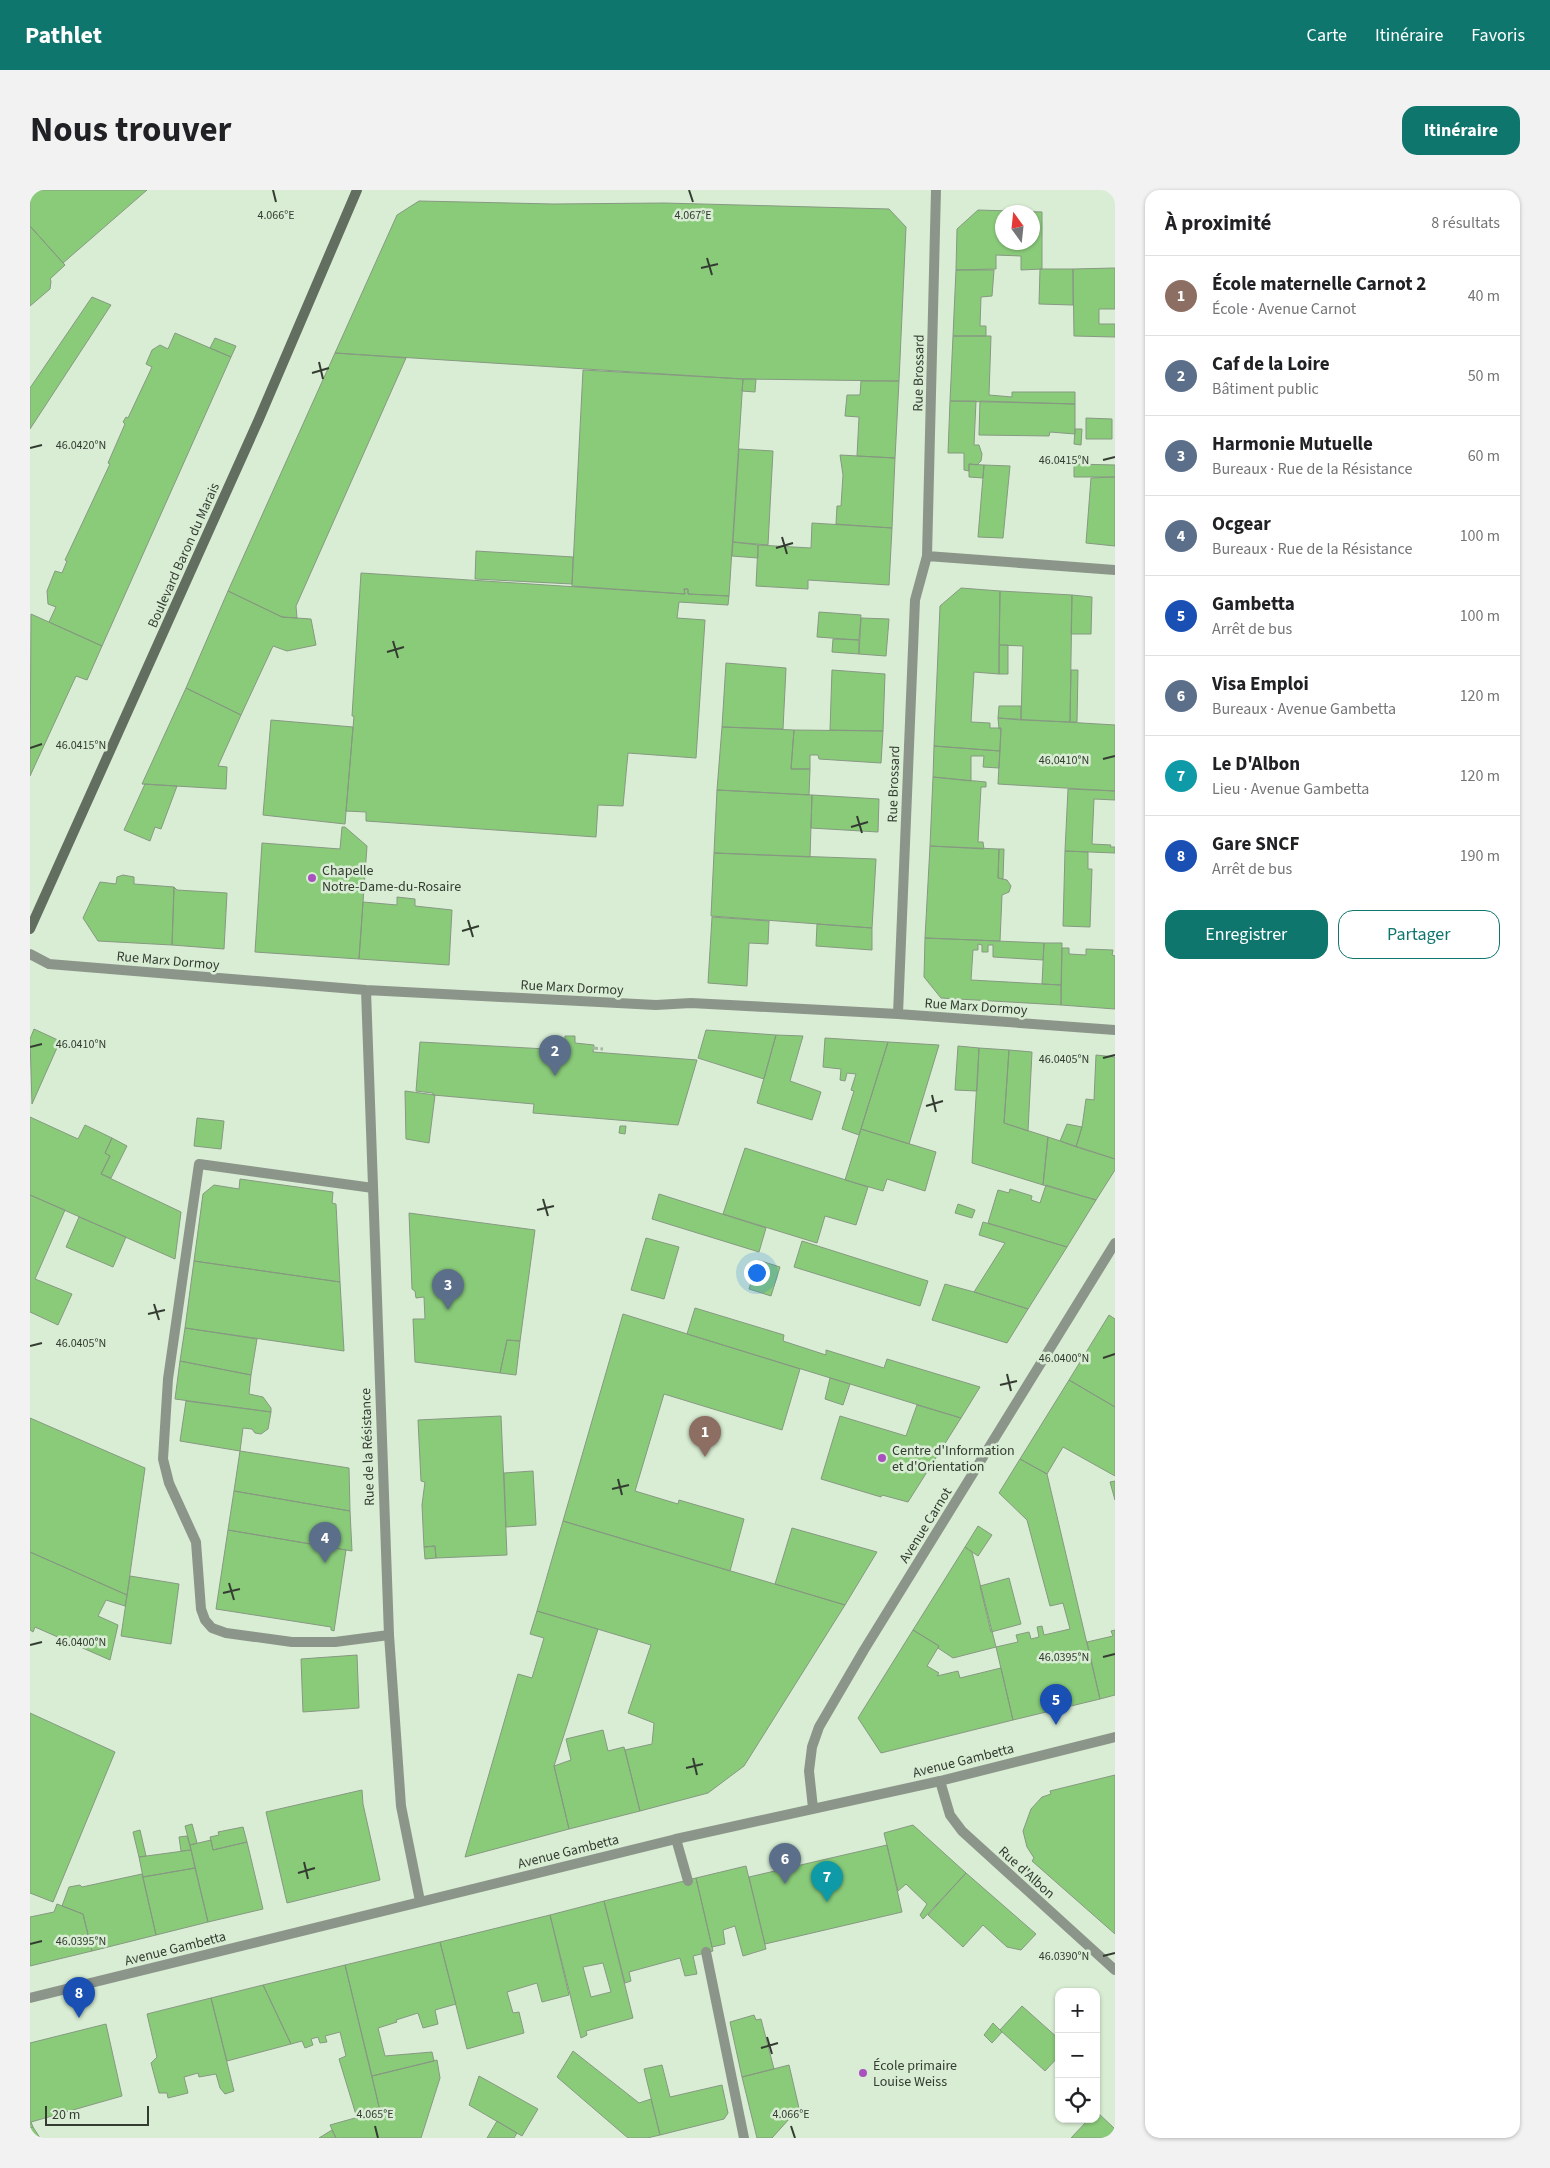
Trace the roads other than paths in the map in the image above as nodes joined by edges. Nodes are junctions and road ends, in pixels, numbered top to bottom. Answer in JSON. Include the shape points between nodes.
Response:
{"nodes":[{"id":1,"x":357,"y":190,"type":"edge"},
{"id":2,"x":936,"y":190,"type":"edge"},
{"id":3,"x":927,"y":556,"type":"junction"},
{"id":4,"x":1115,"y":570,"type":"edge"},
{"id":5,"x":30,"y":929,"type":"edge"},
{"id":6,"x":30,"y":954,"type":"edge"},
{"id":7,"x":366,"y":990,"type":"junction"},
{"id":8,"x":898,"y":1014,"type":"junction"},
{"id":9,"x":1115,"y":1030,"type":"edge"},
{"id":10,"x":373,"y":1188,"type":"junction"},
{"id":11,"x":1115,"y":1243,"type":"edge"},
{"id":12,"x":389,"y":1635,"type":"junction"},
{"id":13,"x":1115,"y":1737,"type":"edge"},
{"id":14,"x":940,"y":1781,"type":"junction"},
{"id":15,"x":813,"y":1808,"type":"junction"},
{"id":16,"x":676,"y":1839,"type":"junction"},
{"id":17,"x":688,"y":1880,"type":"dead end"},
{"id":18,"x":420,"y":1901,"type":"junction"},
{"id":19,"x":706,"y":1952,"type":"dead end"},
{"id":20,"x":1115,"y":1970,"type":"edge"},
{"id":21,"x":30,"y":1998,"type":"edge"},
{"id":22,"x":744,"y":2138,"type":"edge"}],
"edges":[{"from":1,"to":5,"type":"main road","name":"Boulevard Baron du Marais","via":[[259,419]]},
{"from":2,"to":3,"type":"street","name":"Rue Brossard"},
{"from":3,"to":4,"type":"street"},
{"from":3,"to":8,"type":"street","name":"Rue Brossard","via":[[915,600]]},
{"from":6,"to":7,"type":"street","name":"Rue Marx Dormoy","via":[[49,964]]},
{"from":7,"to":8,"type":"street","name":"Rue Marx Dormoy","via":[[656,1005],[691,1002]]},
{"from":7,"to":10,"type":"street","name":"Rue de la Résistance"},
{"from":8,"to":9,"type":"street","name":"Rue Marx Dormoy"},
{"from":10,"to":12,"type":"street","name":"Rue de la Résistance"},
{"from":10,"to":12,"type":"street","via":[[199,1164],[168,1379],[163,1459],[169,1483],[196,1542],[201,1609],[212,1628],[226,1633],[292,1642],[335,1642]]},
{"from":11,"to":15,"type":"street","name":"Avenue Carnot","via":[[819,1727],[809,1772]]},
{"from":12,"to":18,"type":"street","name":"Rue de la Résistance","via":[[402,1806]]},
{"from":13,"to":14,"type":"street","name":"Avenue Gambetta"},
{"from":14,"to":15,"type":"street","name":"Avenue Gambetta"},
{"from":14,"to":20,"type":"street","name":"Rue d'Albon","via":[[950,1815],[962,1831]]},
{"from":15,"to":16,"type":"street","name":"Avenue Gambetta"},
{"from":16,"to":17,"type":"street"},
{"from":16,"to":18,"type":"street","name":"Avenue Gambetta"},
{"from":18,"to":21,"type":"street","name":"Avenue Gambetta"},
{"from":19,"to":22,"type":"street"}]}
